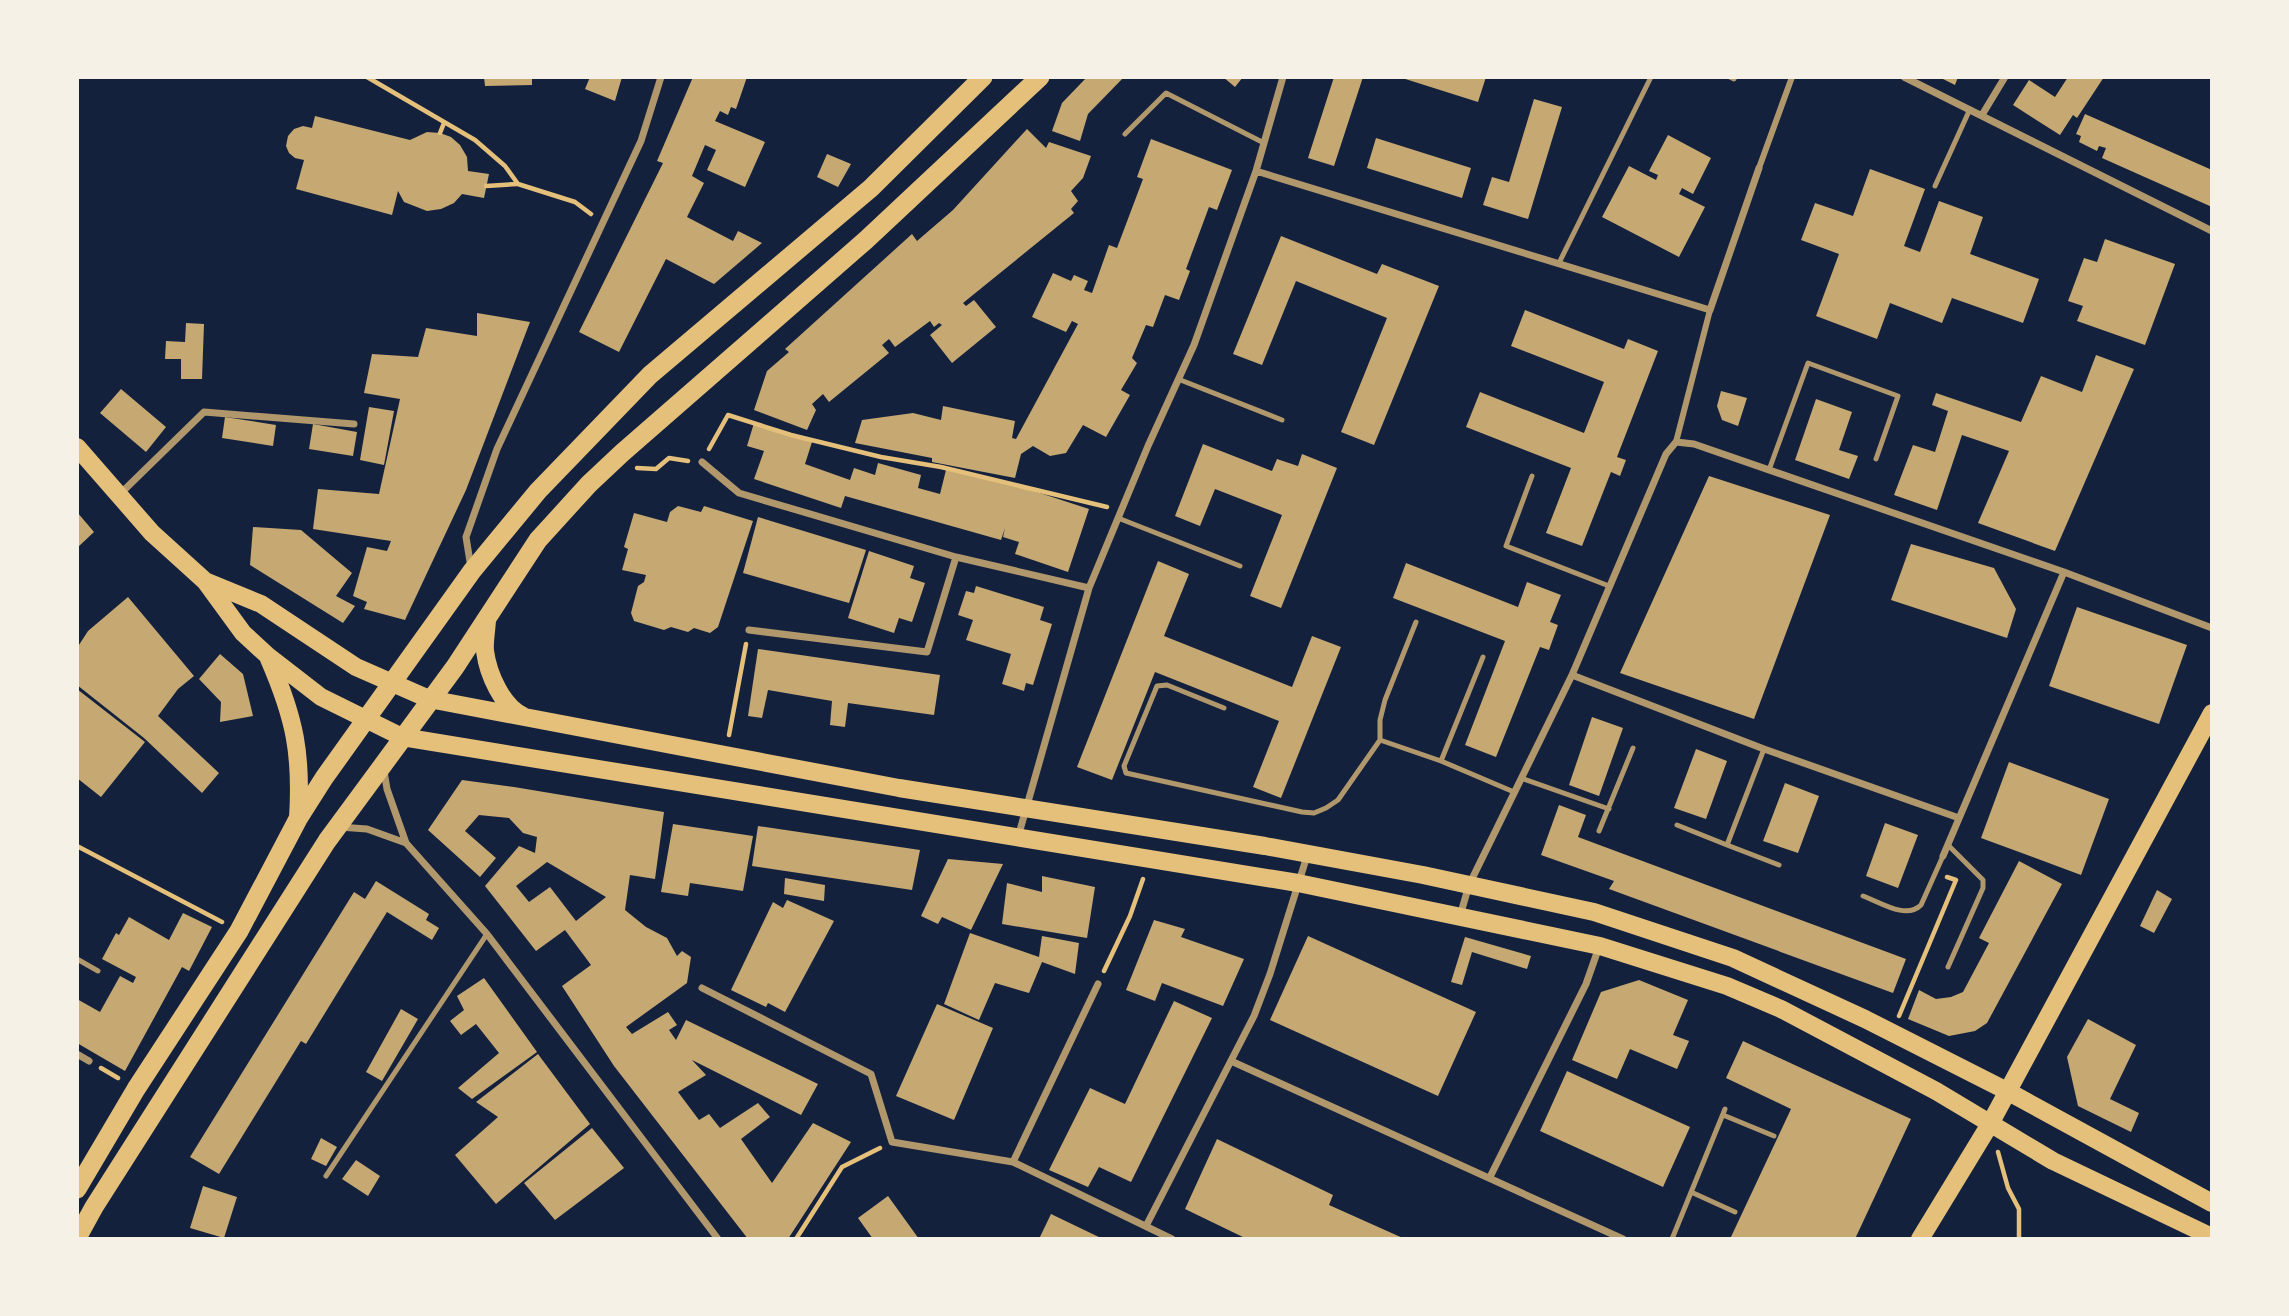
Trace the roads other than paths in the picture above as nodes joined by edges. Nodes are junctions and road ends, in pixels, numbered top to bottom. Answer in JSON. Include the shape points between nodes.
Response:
{"nodes":[{"id":1,"x":661,"y":77,"type":"edge"},
{"id":2,"x":983,"y":77,"type":"edge"},
{"id":3,"x":1040,"y":77,"type":"edge"},
{"id":4,"x":1283,"y":77,"type":"edge"},
{"id":5,"x":1651,"y":77,"type":"edge"},
{"id":6,"x":1792,"y":77,"type":"edge"},
{"id":7,"x":1904,"y":77,"type":"edge"},
{"id":8,"x":2005,"y":77,"type":"edge"},
{"id":9,"x":1969,"y":110,"type":"junction"},
{"id":10,"x":1982,"y":115,"type":"junction"},
{"id":11,"x":1125,"y":134,"type":"dead end"},
{"id":12,"x":1264,"y":143,"type":"junction"},
{"id":13,"x":1759,"y":168,"type":"joint"},
{"id":14,"x":1256,"y":171,"type":"junction"},
{"id":15,"x":1935,"y":186,"type":"dead end"},
{"id":16,"x":2212,"y":231,"type":"edge"},
{"id":17,"x":1559,"y":263,"type":"junction"},
{"id":18,"x":1710,"y":310,"type":"junction"},
{"id":19,"x":1178,"y":379,"type":"junction"},
{"id":20,"x":1282,"y":420,"type":"dead end"},
{"id":21,"x":354,"y":424,"type":"dead end"},
{"id":22,"x":1676,"y":442,"type":"junction"},
{"id":23,"x":77,"y":447,"type":"edge"},
{"id":24,"x":1875,"y":459,"type":"dead end"},
{"id":25,"x":702,"y":462,"type":"road end"},
{"id":26,"x":1769,"y":470,"type":"junction"},
{"id":27,"x":1532,"y":476,"type":"dead end"},
{"id":28,"x":118,"y":496,"type":"junction"},
{"id":29,"x":1120,"y":514,"type":"junction"},
{"id":30,"x":956,"y":557,"type":"junction"},
{"id":31,"x":1240,"y":566,"type":"dead end"},
{"id":32,"x":471,"y":571,"type":"junction"},
{"id":33,"x":2064,"y":572,"type":"junction"},
{"id":34,"x":205,"y":581,"type":"junction"},
{"id":35,"x":1609,"y":586,"type":"junction"},
{"id":36,"x":1089,"y":588,"type":"junction"},
{"id":37,"x":487,"y":618,"type":"junction"},
{"id":38,"x":1416,"y":622,"type":"dead end"},
{"id":39,"x":2212,"y":628,"type":"edge"},
{"id":40,"x":749,"y":629,"type":"road end"},
{"id":41,"x":268,"y":656,"type":"junction"},
{"id":42,"x":1483,"y":657,"type":"dead end"},
{"id":43,"x":1572,"y":675,"type":"junction"},
{"id":44,"x":391,"y":683,"type":"junction"},
{"id":45,"x":429,"y":699,"type":"junction"},
{"id":46,"x":1224,"y":708,"type":"dead end"},
{"id":47,"x":2212,"y":713,"type":"edge"},
{"id":48,"x":527,"y":718,"type":"junction"},
{"id":49,"x":363,"y":720,"type":"junction"},
{"id":50,"x":402,"y":737,"type":"junction"},
{"id":51,"x":1380,"y":740,"type":"junction"},
{"id":52,"x":1633,"y":748,"type":"dead end"},
{"id":53,"x":1764,"y":750,"type":"junction"},
{"id":54,"x":1441,"y":761,"type":"junction"},
{"id":55,"x":383,"y":765,"type":"junction"},
{"id":56,"x":1521,"y":778,"type":"junction"},
{"id":57,"x":1514,"y":792,"type":"junction"},
{"id":58,"x":1026,"y":808,"type":"junction"},
{"id":59,"x":1609,"y":809,"type":"junction"},
{"id":60,"x":1959,"y":818,"type":"junction"},
{"id":61,"x":298,"y":819,"type":"junction"},
{"id":62,"x":1677,"y":825,"type":"dead end"},
{"id":63,"x":338,"y":827,"type":"junction"},
{"id":64,"x":1600,"y":831,"type":"dead end"},
{"id":65,"x":1018,"y":838,"type":"junction"},
{"id":66,"x":406,"y":843,"type":"junction"},
{"id":67,"x":1727,"y":845,"type":"junction"},
{"id":68,"x":1948,"y":845,"type":"junction"},
{"id":69,"x":1307,"y":854,"type":"junction"},
{"id":70,"x":1943,"y":856,"type":"joint"},
{"id":71,"x":1779,"y":865,"type":"dead end"},
{"id":72,"x":1298,"y":883,"type":"junction"},
{"id":73,"x":1469,"y":885,"type":"junction"},
{"id":74,"x":1863,"y":896,"type":"dead end"},
{"id":75,"x":1460,"y":916,"type":"junction"},
{"id":76,"x":487,"y":934,"type":"junction"},
{"id":77,"x":1600,"y":946,"type":"junction"},
{"id":78,"x":77,"y":960,"type":"edge"},
{"id":79,"x":1948,"y":967,"type":"dead end"},
{"id":80,"x":98,"y":971,"type":"dead end"},
{"id":81,"x":1098,"y":984,"type":"road end"},
{"id":82,"x":702,"y":988,"type":"dead end"},
{"id":83,"x":77,"y":1054,"type":"edge"},
{"id":84,"x":89,"y":1061,"type":"road end"},
{"id":85,"x":1231,"y":1061,"type":"junction"},
{"id":86,"x":2007,"y":1091,"type":"junction"},
{"id":87,"x":1990,"y":1124,"type":"junction"},
{"id":88,"x":1774,"y":1136,"type":"dead end"},
{"id":89,"x":1013,"y":1162,"type":"junction"},
{"id":90,"x":326,"y":1176,"type":"dead end"},
{"id":91,"x":1490,"y":1177,"type":"junction"},
{"id":92,"x":77,"y":1189,"type":"edge"},
{"id":93,"x":1691,"y":1192,"type":"junction"},
{"id":94,"x":2212,"y":1203,"type":"edge"},
{"id":95,"x":1735,"y":1212,"type":"dead end"},
{"id":96,"x":1146,"y":1227,"type":"junction"},
{"id":97,"x":2212,"y":1237,"type":"edge"},
{"id":98,"x":77,"y":1238,"type":"edge"},
{"id":99,"x":718,"y":1239,"type":"edge"},
{"id":100,"x":1172,"y":1239,"type":"edge"},
{"id":101,"x":1623,"y":1239,"type":"edge"},
{"id":102,"x":1672,"y":1239,"type":"edge"},
{"id":103,"x":1920,"y":1239,"type":"edge"}],
"edges":[{"from":1,"to":32,"type":"street","via":[[641,141],[497,449],[466,537]]},
{"from":2,"to":32,"type":"highway","via":[[871,188],[650,375],[538,491]]},
{"from":3,"to":37,"type":"highway","via":[[866,240],[589,484],[538,540]]},
{"from":4,"to":12,"type":"street"},
{"from":5,"to":17,"type":"lane"},
{"from":6,"to":13,"type":"street"},
{"from":7,"to":9,"type":"street"},
{"from":8,"to":10,"type":"street"},
{"from":9,"to":10,"type":"street"},
{"from":9,"to":15,"type":"lane"},
{"from":10,"to":16,"type":"street"},
{"from":11,"to":12,"type":"lane","via":[[1166,93]]},
{"from":12,"to":14,"type":"street"},
{"from":13,"to":18,"type":"street"},
{"from":14,"to":17,"type":"street"},
{"from":14,"to":19,"type":"street"},
{"from":17,"to":18,"type":"street"},
{"from":18,"to":22,"type":"street"},
{"from":19,"to":20,"type":"lane"},
{"from":19,"to":29,"type":"street"},
{"from":21,"to":28,"type":"street","via":[[204,412]]},
{"from":22,"to":26,"type":"street"},
{"from":22,"to":35,"type":"street","via":[[1665,454]]},
{"from":23,"to":28,"type":"main road"},
{"from":24,"to":26,"type":"lane","via":[[1898,396],[1808,363]]},
{"from":25,"to":30,"type":"street","via":[[739,493]]},
{"from":26,"to":33,"type":"street"},
{"from":27,"to":35,"type":"lane","via":[[1506,546]]},
{"from":28,"to":34,"type":"main road"},
{"from":29,"to":31,"type":"lane"},
{"from":29,"to":36,"type":"street"},
{"from":30,"to":36,"type":"street"},
{"from":30,"to":40,"type":"street","via":[[927,652]]},
{"from":32,"to":44,"type":"highway"},
{"from":33,"to":39,"type":"street"},
{"from":33,"to":60,"type":"street"},
{"from":34,"to":41,"type":"main road","via":[[243,633]]},
{"from":34,"to":44,"type":"main road","via":[[261,604],[328,651]]},
{"from":35,"to":43,"type":"street"},
{"from":36,"to":58,"type":"street"},
{"from":37,"to":45,"type":"highway"},
{"from":37,"to":48,"type":"main road","via":[[485,650],[493,679],[514,712]]},
{"from":38,"to":51,"type":"lane","via":[[1385,700]]},
{"from":41,"to":49,"type":"main road","via":[[321,697]]},
{"from":41,"to":61,"type":"main road","via":[[296,733]]},
{"from":42,"to":54,"type":"lane"},
{"from":43,"to":53,"type":"street"},
{"from":43,"to":56,"type":"street"},
{"from":44,"to":45,"type":"main road"},
{"from":44,"to":49,"type":"highway"},
{"from":45,"to":48,"type":"main road"},
{"from":45,"to":50,"type":"highway"},
{"from":46,"to":51,"type":"lane","via":[[1167,685],[1157,686],[1124,766],[1126,773],[1314,813],[1338,800]]},
{"from":47,"to":86,"type":"main road"},
{"from":48,"to":58,"type":"main road"},
{"from":49,"to":50,"type":"main road"},
{"from":49,"to":61,"type":"highway"},
{"from":50,"to":55,"type":"highway"},
{"from":50,"to":65,"type":"main road"},
{"from":51,"to":54,"type":"lane"},
{"from":52,"to":59,"type":"lane"},
{"from":53,"to":60,"type":"street"},
{"from":53,"to":67,"type":"lane"},
{"from":54,"to":57,"type":"lane"},
{"from":55,"to":63,"type":"highway"},
{"from":55,"to":66,"type":"street"},
{"from":56,"to":57,"type":"street"},
{"from":56,"to":59,"type":"lane"},
{"from":57,"to":73,"type":"street"},
{"from":58,"to":65,"type":"street"},
{"from":58,"to":69,"type":"main road"},
{"from":59,"to":64,"type":"lane"},
{"from":60,"to":68,"type":"street"},
{"from":61,"to":92,"type":"highway","via":[[239,931]]},
{"from":62,"to":67,"type":"lane"},
{"from":63,"to":66,"type":"street","via":[[367,829]]},
{"from":63,"to":98,"type":"highway"},
{"from":65,"to":72,"type":"main road"},
{"from":66,"to":76,"type":"street"},
{"from":67,"to":71,"type":"lane"},
{"from":68,"to":70,"type":"street"},
{"from":68,"to":79,"type":"lane","via":[[1983,880]]},
{"from":69,"to":72,"type":"street"},
{"from":69,"to":73,"type":"main road"},
{"from":70,"to":74,"type":"lane","via":[[1914,911]]},
{"from":72,"to":75,"type":"main road"},
{"from":72,"to":85,"type":"street","via":[[1270,975]]},
{"from":73,"to":75,"type":"street"},
{"from":73,"to":86,"type":"main road","via":[[1594,912],[1733,958]]},
{"from":75,"to":77,"type":"main road"},
{"from":76,"to":90,"type":"lane"},
{"from":76,"to":99,"type":"street"},
{"from":77,"to":87,"type":"main road","via":[[1727,986],[1781,1009]]},
{"from":77,"to":91,"type":"street","via":[[1586,984]]},
{"from":78,"to":80,"type":"lane"},
{"from":81,"to":89,"type":"street"},
{"from":82,"to":89,"type":"street","via":[[871,1074],[892,1142]]},
{"from":83,"to":84,"type":"street"},
{"from":85,"to":91,"type":"street"},
{"from":85,"to":96,"type":"street"},
{"from":86,"to":87,"type":"main road"},
{"from":86,"to":94,"type":"main road"},
{"from":87,"to":97,"type":"main road","via":[[2068,1168]]},
{"from":87,"to":103,"type":"main road"},
{"from":88,"to":93,"type":"lane","via":[[1724,1112]]},
{"from":89,"to":96,"type":"street"},
{"from":91,"to":101,"type":"street"},
{"from":93,"to":95,"type":"lane"},
{"from":93,"to":102,"type":"lane"},
{"from":96,"to":100,"type":"street"}]}
